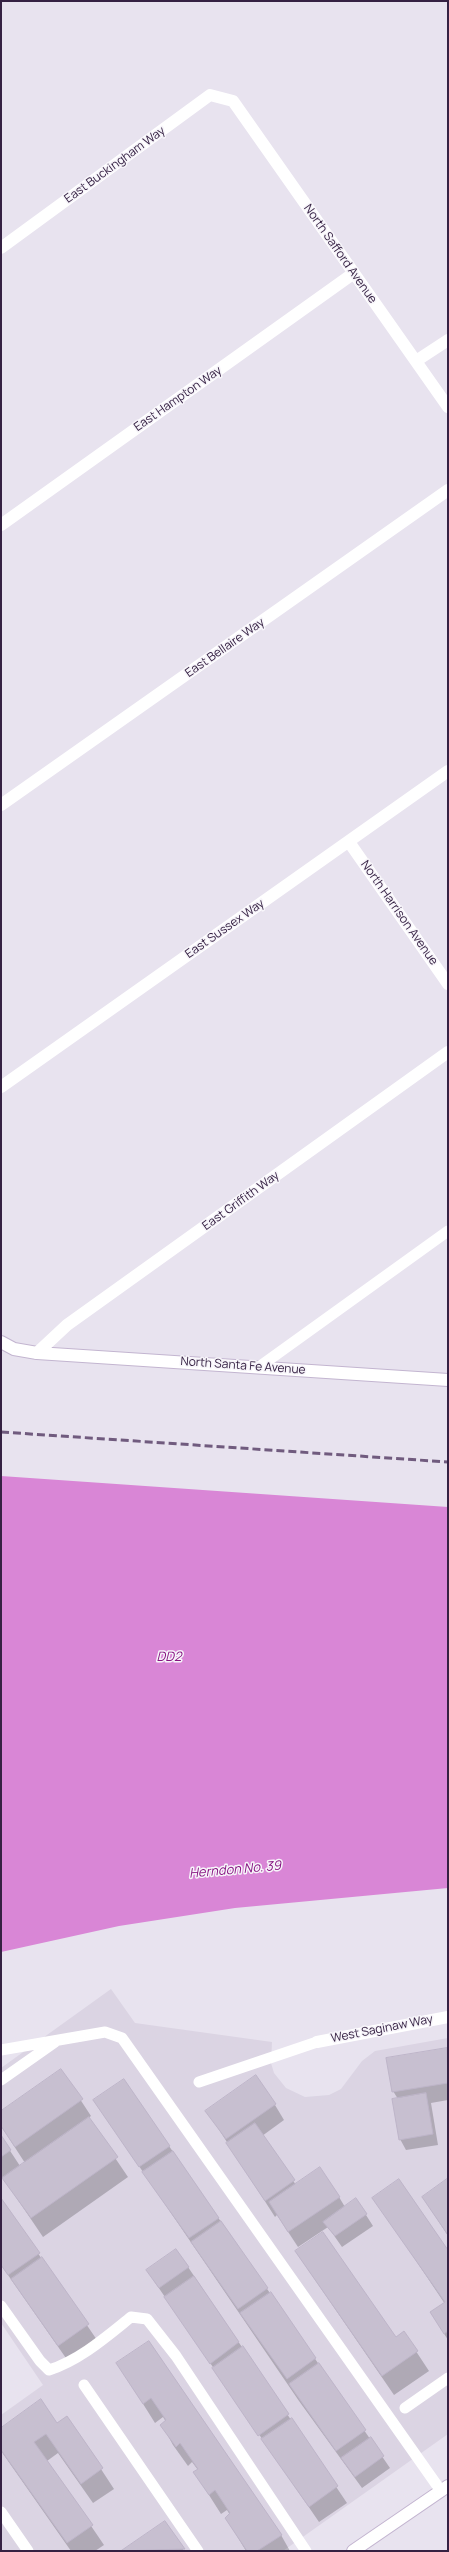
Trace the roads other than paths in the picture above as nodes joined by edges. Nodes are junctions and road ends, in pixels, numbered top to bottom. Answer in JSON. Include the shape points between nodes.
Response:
{"nodes":[{"id":1,"x":233,"y":100,"type":"joint"},
{"id":2,"x":1,"y":248,"type":"edge"},
{"id":3,"x":354,"y":274,"type":"junction"},
{"id":4,"x":448,"y":340,"type":"edge"},
{"id":5,"x":416,"y":361,"type":"junction"},
{"id":6,"x":448,"y":407,"type":"edge"},
{"id":7,"x":448,"y":490,"type":"edge"},
{"id":8,"x":1,"y":525,"type":"edge"},
{"id":9,"x":448,"y":771,"type":"edge"},
{"id":10,"x":1,"y":805,"type":"edge"},
{"id":11,"x":349,"y":842,"type":"junction"},
{"id":12,"x":448,"y":984,"type":"edge"},
{"id":13,"x":448,"y":1052,"type":"edge"},
{"id":14,"x":1,"y":1087,"type":"edge"},
{"id":15,"x":448,"y":1231,"type":"edge"},
{"id":16,"x":1,"y":1342,"type":"edge"},
{"id":17,"x":37,"y":1354,"type":"junction"},
{"id":18,"x":259,"y":1367,"type":"junction"},
{"id":19,"x":448,"y":1380,"type":"edge"},
{"id":20,"x":448,"y":2017,"type":"edge"},
{"id":21,"x":59,"y":2039,"type":"junction"},
{"id":22,"x":317,"y":2042,"type":"joint"},
{"id":23,"x":1,"y":2050,"type":"edge"},
{"id":24,"x":1,"y":2080,"type":"edge"},
{"id":25,"x":199,"y":2082,"type":"dead end"},
{"id":26,"x":1,"y":2306,"type":"edge"},
{"id":27,"x":448,"y":2378,"type":"edge"},
{"id":28,"x":84,"y":2385,"type":"dead end"},
{"id":29,"x":405,"y":2408,"type":"dead end"},
{"id":30,"x":444,"y":2488,"type":"edge"},
{"id":31,"x":1,"y":2512,"type":"edge"},
{"id":32,"x":28,"y":2551,"type":"edge"},
{"id":33,"x":198,"y":2551,"type":"edge"},
{"id":34,"x":306,"y":2551,"type":"edge"},
{"id":35,"x":353,"y":2551,"type":"edge"}],
"edges":[{"from":1,"to":2,"type":"street","name":"East Buckingham Way","via":[[210,95]]},
{"from":1,"to":3,"type":"street","name":"North Safford Avenue"},
{"from":3,"to":5,"type":"street","name":"North Safford Avenue"},
{"from":3,"to":8,"type":"street","name":"East Hampton Way"},
{"from":4,"to":5,"type":"street"},
{"from":5,"to":6,"type":"street","name":"North Safford Avenue"},
{"from":7,"to":10,"type":"street","name":"East Bellaire Way"},
{"from":9,"to":11,"type":"street","name":"East Sussex Way"},
{"from":11,"to":12,"type":"street","name":"North Harrison Avenue"},
{"from":11,"to":14,"type":"street","name":"East Sussex Way"},
{"from":13,"to":17,"type":"street","name":"East Griffith Way","via":[[67,1325]]},
{"from":15,"to":18,"type":"lane"},
{"from":16,"to":17,"type":"street","name":"North Santa Fe Avenue","via":[[14,1349]]},
{"from":17,"to":18,"type":"street","name":"North Santa Fe Avenue"},
{"from":18,"to":19,"type":"street","name":"North Santa Fe Avenue"},
{"from":20,"to":22,"type":"street","name":"West Saginaw Way"},
{"from":21,"to":23,"type":"lane"},
{"from":21,"to":24,"type":"lane"},
{"from":21,"to":30,"type":"lane","via":[[105,2032],[122,2038]]},
{"from":22,"to":25,"type":"lane"},
{"from":26,"to":34,"type":"lane","via":[[49,2370],[62,2366],[86,2352],[131,2317],[146,2319],[176,2356]]},
{"from":27,"to":29,"type":"lane"},
{"from":28,"to":33,"type":"lane"},
{"from":30,"to":35,"type":"street"},
{"from":31,"to":32,"type":"lane"}]}
